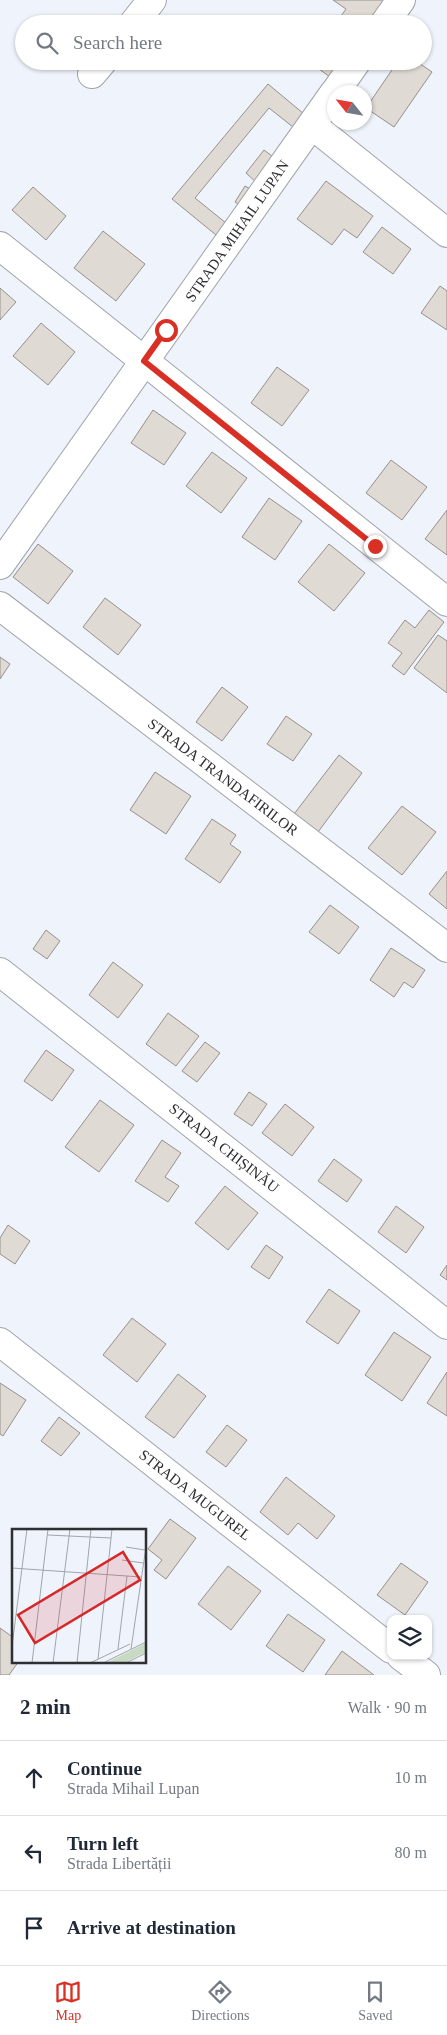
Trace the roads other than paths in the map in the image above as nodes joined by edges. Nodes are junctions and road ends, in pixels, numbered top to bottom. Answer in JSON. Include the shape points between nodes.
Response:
{"nodes":[{"id":1,"x":152,"y":0,"type":"edge"},
{"id":2,"x":401,"y":0,"type":"edge"},
{"id":3,"x":140,"y":15,"type":"edge"},
{"id":4,"x":390,"y":15,"type":"edge"},
{"id":5,"x":351,"y":70,"type":"edge"},
{"id":6,"x":340,"y":85,"type":"edge"},
{"id":7,"x":327,"y":104,"type":"edge"},
{"id":8,"x":312,"y":125,"type":"junction"},
{"id":9,"x":447,"y":234,"type":"edge"},
{"id":10,"x":0,"y":246,"type":"edge"},
{"id":11,"x":144,"y":361,"type":"junction"},
{"id":12,"x":0,"y":565,"type":"edge"},
{"id":13,"x":447,"y":602,"type":"edge"},
{"id":14,"x":0,"y":606,"type":"edge"},
{"id":15,"x":447,"y":948,"type":"edge"},
{"id":16,"x":0,"y":972,"type":"edge"},
{"id":17,"x":447,"y":1325,"type":"edge"},
{"id":18,"x":0,"y":1342,"type":"edge"},
{"id":19,"x":387,"y":1646,"type":"edge"},
{"id":20,"x":406,"y":1660,"type":"edge"},
{"id":21,"x":426,"y":1675,"type":"edge"}],
"edges":[{"from":1,"to":3,"type":"street"},
{"from":2,"to":4,"type":"street"},
{"from":5,"to":6,"type":"street","name":"STRADA MIHAIL LUPAN"},
{"from":7,"to":8,"type":"street","name":"STRADA MIHAIL LUPAN"},
{"from":8,"to":9,"type":"street"},
{"from":8,"to":11,"type":"street","name":"STRADA MIHAIL LUPAN"},
{"from":10,"to":11,"type":"street"},
{"from":11,"to":12,"type":"street","name":"STRADA MIHAIL LUPAN"},
{"from":11,"to":13,"type":"street"},
{"from":14,"to":15,"type":"street","name":"STRADA TRANDAFIRILOR"},
{"from":16,"to":17,"type":"street","name":"STRADA CHIȘINĂU"},
{"from":18,"to":19,"type":"street","name":"STRADA MUGUREL"},
{"from":20,"to":21,"type":"street"}]}
